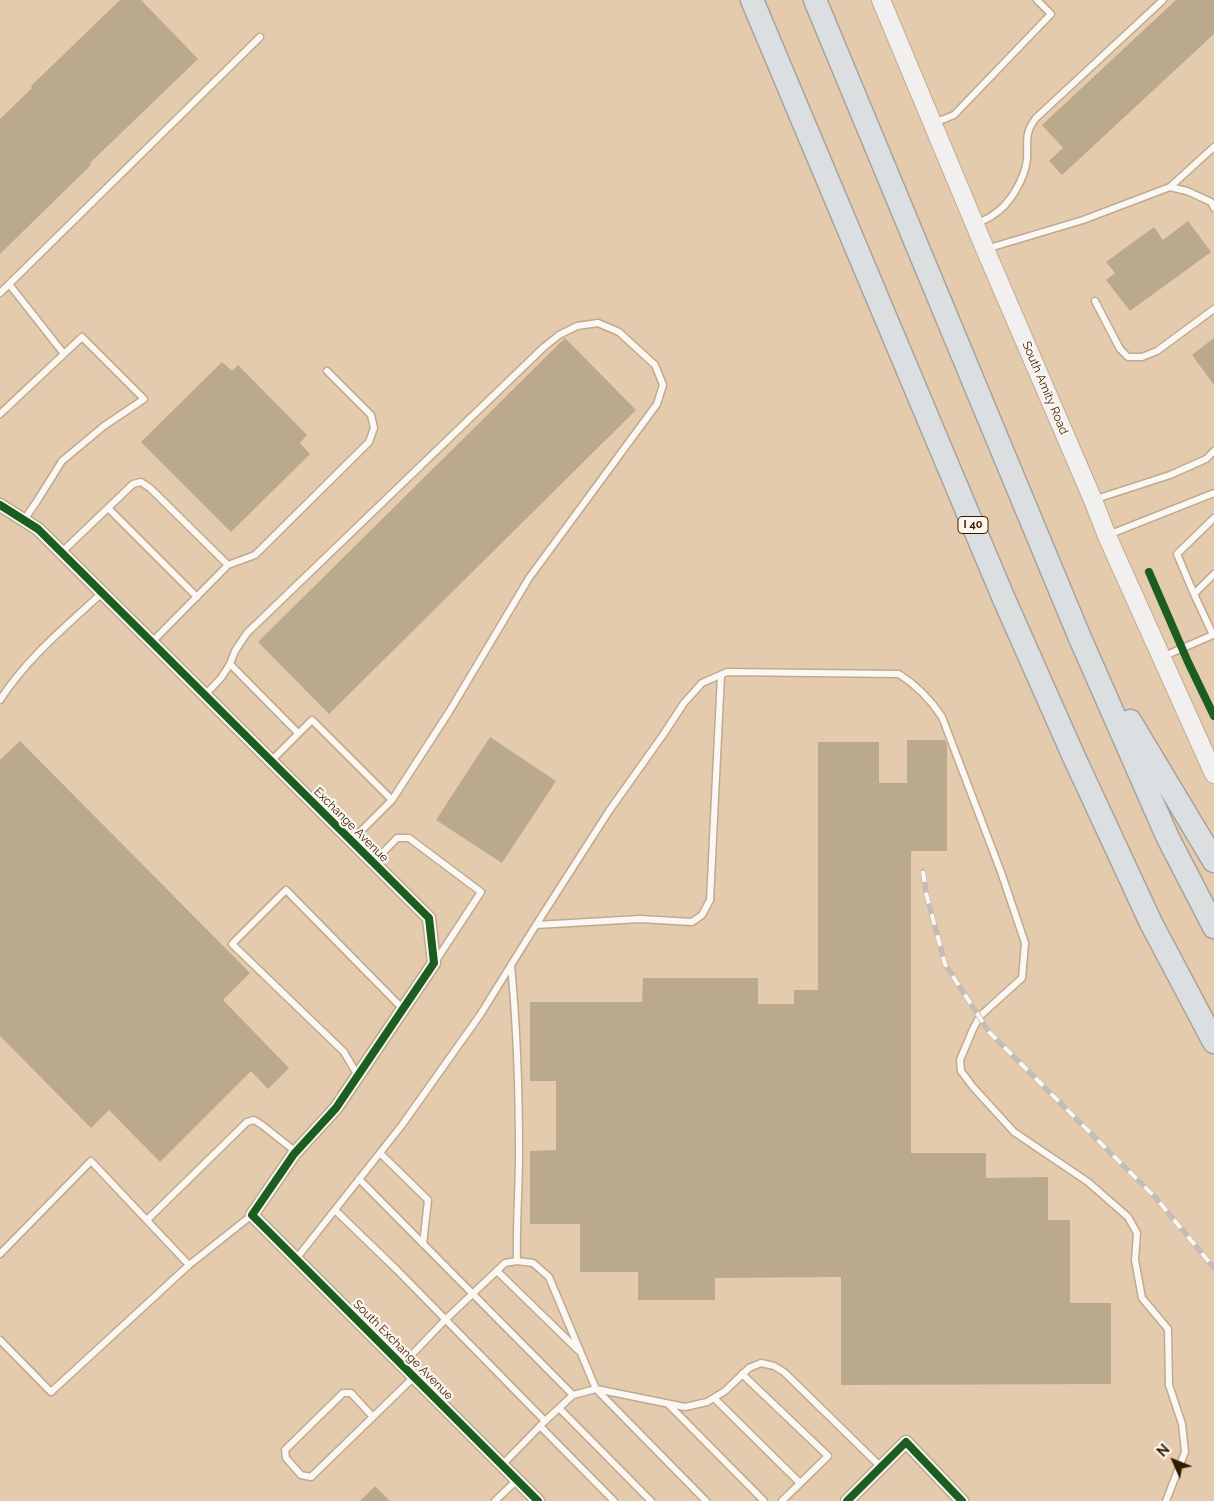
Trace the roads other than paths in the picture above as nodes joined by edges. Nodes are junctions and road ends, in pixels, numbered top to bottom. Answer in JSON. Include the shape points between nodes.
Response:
{"nodes":[{"id":1,"x":752,"y":0,"type":"edge"},
{"id":2,"x":815,"y":0,"type":"edge"},
{"id":3,"x":881,"y":0,"type":"edge"},
{"id":4,"x":1038,"y":0,"type":"edge"},
{"id":5,"x":1163,"y":0,"type":"edge"},
{"id":6,"x":260,"y":37,"type":"dead end"},
{"id":7,"x":933,"y":124,"type":"junction"},
{"id":8,"x":1214,"y":147,"type":"edge"},
{"id":9,"x":1170,"y":187,"type":"junction"},
{"id":10,"x":1214,"y":208,"type":"edge"},
{"id":11,"x":974,"y":224,"type":"junction"},
{"id":12,"x":985,"y":249,"type":"junction"},
{"id":13,"x":9,"y":284,"type":"junction"},
{"id":14,"x":0,"y":293,"type":"edge"},
{"id":15,"x":1095,"y":301,"type":"dead end"},
{"id":16,"x":1214,"y":310,"type":"edge"},
{"id":17,"x":64,"y":354,"type":"junction"},
{"id":18,"x":327,"y":371,"type":"dead end"},
{"id":19,"x":0,"y":414,"type":"edge"},
{"id":20,"x":1214,"y":451,"type":"edge"},
{"id":21,"x":1214,"y":493,"type":"edge"},
{"id":22,"x":1093,"y":500,"type":"junction"},
{"id":23,"x":0,"y":505,"type":"edge"},
{"id":24,"x":108,"y":508,"type":"junction"},
{"id":25,"x":1214,"y":518,"type":"edge"},
{"id":26,"x":24,"y":520,"type":"junction"},
{"id":27,"x":1107,"y":536,"type":"junction"},
{"id":28,"x":62,"y":552,"type":"junction"},
{"id":29,"x":228,"y":565,"type":"junction"},
{"id":30,"x":1214,"y":574,"type":"edge"},
{"id":31,"x":102,"y":593,"type":"junction"},
{"id":32,"x":1194,"y":594,"type":"junction"},
{"id":33,"x":196,"y":597,"type":"junction"},
{"id":34,"x":1214,"y":636,"type":"edge"},
{"id":35,"x":1080,"y":638,"type":"junction"},
{"id":36,"x":152,"y":642,"type":"junction"},
{"id":37,"x":1161,"y":657,"type":"junction"},
{"id":38,"x":230,"y":664,"type":"junction"},
{"id":39,"x":721,"y":675,"type":"junction"},
{"id":40,"x":205,"y":695,"type":"junction"},
{"id":41,"x":0,"y":700,"type":"edge"},
{"id":42,"x":298,"y":733,"type":"junction"},
{"id":43,"x":271,"y":761,"type":"junction"},
{"id":44,"x":1214,"y":774,"type":"edge"},
{"id":45,"x":392,"y":800,"type":"junction"},
{"id":46,"x":352,"y":841,"type":"junction"},
{"id":47,"x":1214,"y":861,"type":"edge"},
{"id":48,"x":373,"y":863,"type":"junction"},
{"id":49,"x":536,"y":925,"type":"junction"},
{"id":50,"x":1214,"y":927,"type":"edge"},
{"id":51,"x":434,"y":963,"type":"junction"},
{"id":52,"x":511,"y":965,"type":"junction"},
{"id":53,"x":403,"y":1009,"type":"junction"},
{"id":54,"x":1214,"y":1042,"type":"edge"},
{"id":55,"x":358,"y":1076,"type":"junction"},
{"id":56,"x":296,"y":1152,"type":"junction"},
{"id":57,"x":380,"y":1153,"type":"junction"},
{"id":58,"x":359,"y":1180,"type":"junction"},
{"id":59,"x":335,"y":1210,"type":"junction"},
{"id":60,"x":252,"y":1215,"type":"junction"},
{"id":61,"x":147,"y":1220,"type":"junction"},
{"id":62,"x":423,"y":1244,"type":"junction"},
{"id":63,"x":0,"y":1254,"type":"edge"},
{"id":64,"x":296,"y":1259,"type":"junction"},
{"id":65,"x":517,"y":1261,"type":"junction"},
{"id":66,"x":189,"y":1265,"type":"junction"},
{"id":67,"x":497,"y":1270,"type":"junction"},
{"id":68,"x":472,"y":1294,"type":"junction"},
{"id":69,"x":445,"y":1320,"type":"junction"},
{"id":70,"x":0,"y":1340,"type":"edge"},
{"id":71,"x":581,"y":1353,"type":"junction"},
{"id":72,"x":402,"y":1364,"type":"junction"},
{"id":73,"x":742,"y":1374,"type":"junction"},
{"id":74,"x":414,"y":1377,"type":"junction"},
{"id":75,"x":596,"y":1388,"type":"junction"},
{"id":76,"x":573,"y":1395,"type":"junction"},
{"id":77,"x":714,"y":1398,"type":"junction"},
{"id":78,"x":668,"y":1404,"type":"junction"},
{"id":79,"x":560,"y":1408,"type":"junction"},
{"id":80,"x":373,"y":1417,"type":"junction"},
{"id":81,"x":543,"y":1424,"type":"junction"},
{"id":82,"x":502,"y":1465,"type":"junction"},
{"id":83,"x":881,"y":1467,"type":"junction"},
{"id":84,"x":517,"y":1480,"type":"junction"},
{"id":85,"x":800,"y":1484,"type":"junction"},
{"id":86,"x":495,"y":1501,"type":"edge"},
{"id":87,"x":538,"y":1501,"type":"edge"},
{"id":88,"x":614,"y":1501,"type":"edge"},
{"id":89,"x":651,"y":1501,"type":"edge"},
{"id":90,"x":706,"y":1501,"type":"edge"},
{"id":91,"x":764,"y":1501,"type":"edge"},
{"id":92,"x":782,"y":1501,"type":"edge"},
{"id":93,"x":847,"y":1501,"type":"edge"},
{"id":94,"x":962,"y":1501,"type":"edge"},
{"id":95,"x":1166,"y":1501,"type":"edge"}],
"edges":[{"from":1,"to":54,"type":"highway","number":"I 40","via":[[1074,757],[1152,923]]},
{"from":2,"to":35,"type":"highway"},
{"from":3,"to":7,"type":"main road","name":"South Amity Road"},
{"from":4,"to":7,"type":"lane","via":[[1051,14],[954,114]]},
{"from":5,"to":11,"type":"lane","via":[[1029,126],[1027,161],[1019,187],[994,215]]},
{"from":6,"to":13,"type":"lane"},
{"from":7,"to":11,"type":"main road","name":"South Amity Road"},
{"from":8,"to":9,"type":"lane"},
{"from":9,"to":10,"type":"lane","via":[[1211,202]]},
{"from":9,"to":12,"type":"lane","via":[[1083,220]]},
{"from":11,"to":12,"type":"main road","name":"South Amity Road"},
{"from":12,"to":22,"type":"main road","name":"South Amity Road"},
{"from":13,"to":14,"type":"lane"},
{"from":13,"to":17,"type":"lane"},
{"from":15,"to":16,"type":"lane","via":[[1120,349],[1128,357],[1142,357],[1157,351]]},
{"from":17,"to":19,"type":"lane"},
{"from":17,"to":26,"type":"lane","via":[[82,337],[144,399],[104,426],[62,461]]},
{"from":18,"to":29,"type":"lane","via":[[371,415],[374,428],[369,442],[255,555]]},
{"from":20,"to":22,"type":"lane","via":[[1206,459],[1170,475]]},
{"from":21,"to":27,"type":"lane"},
{"from":22,"to":27,"type":"main road","name":"South Amity Road"},
{"from":23,"to":26,"type":"street","name":"Exchange Avenue"},
{"from":24,"to":28,"type":"lane"},
{"from":24,"to":29,"type":"lane","via":[[133,484],[141,482]]},
{"from":24,"to":33,"type":"lane"},
{"from":25,"to":32,"type":"lane","via":[[1177,554]]},
{"from":26,"to":28,"type":"street","name":"Exchange Avenue","via":[[38,528]]},
{"from":27,"to":37,"type":"main road","name":"South Amity Road"},
{"from":28,"to":31,"type":"street","name":"Exchange Avenue"},
{"from":29,"to":33,"type":"lane"},
{"from":30,"to":32,"type":"lane"},
{"from":31,"to":36,"type":"street","name":"Exchange Avenue"},
{"from":31,"to":41,"type":"lane","via":[[37,653],[10,683]]},
{"from":32,"to":34,"type":"lane"},
{"from":33,"to":36,"type":"lane"},
{"from":34,"to":37,"type":"lane"},
{"from":35,"to":47,"type":"highway"},
{"from":35,"to":50,"type":"highway","via":[[1168,838]]},
{"from":36,"to":40,"type":"street","name":"Exchange Avenue"},
{"from":37,"to":44,"type":"main road","name":"South Amity Road"},
{"from":38,"to":40,"type":"lane"},
{"from":38,"to":42,"type":"lane"},
{"from":38,"to":45,"type":"lane","via":[[247,633],[544,347],[578,326],[598,324],[619,332],[656,366],[663,385],[657,404],[530,578]]},
{"from":39,"to":49,"type":"lane","via":[[702,683],[684,703]]},
{"from":39,"to":49,"type":"lane","via":[[710,900],[702,915],[692,922],[640,919]]},
{"from":39,"to":95,"type":"lane","via":[[727,672],[899,674],[910,681],[942,717],[1025,943],[1022,978],[980,1016],[960,1060],[961,1071],[1014,1132],[1088,1182],[1128,1217],[1137,1233],[1135,1260],[1142,1298],[1168,1329],[1170,1385],[1182,1424],[1185,1452]]},
{"from":40,"to":43,"type":"street","name":"Exchange Avenue"},
{"from":42,"to":43,"type":"lane"},
{"from":42,"to":45,"type":"lane","via":[[312,720]]},
{"from":43,"to":46,"type":"street","name":"Exchange Avenue"},
{"from":45,"to":46,"type":"lane"},
{"from":46,"to":48,"type":"street","name":"Exchange Avenue"},
{"from":48,"to":51,"type":"street","name":"Exchange Avenue","via":[[429,918]]},
{"from":48,"to":51,"type":"lane","via":[[397,838],[409,838],[481,892]]},
{"from":49,"to":52,"type":"lane"},
{"from":51,"to":53,"type":"street"},
{"from":52,"to":57,"type":"lane","via":[[480,1015]]},
{"from":52,"to":65,"type":"lane","via":[[516,1017],[519,1153]]},
{"from":53,"to":55,"type":"street"},
{"from":53,"to":55,"type":"lane","via":[[286,890],[232,944],[344,1052]]},
{"from":55,"to":56,"type":"street","via":[[336,1108]]},
{"from":56,"to":60,"type":"street"},
{"from":56,"to":61,"type":"lane","via":[[254,1120],[247,1122]]},
{"from":57,"to":58,"type":"lane"},
{"from":57,"to":62,"type":"lane","via":[[428,1200]]},
{"from":58,"to":59,"type":"lane"},
{"from":58,"to":62,"type":"lane"},
{"from":59,"to":64,"type":"lane"},
{"from":59,"to":69,"type":"lane"},
{"from":60,"to":64,"type":"street","name":"South Exchange Avenue"},
{"from":60,"to":66,"type":"lane"},
{"from":61,"to":63,"type":"lane","via":[[91,1161]]},
{"from":61,"to":66,"type":"lane"},
{"from":62,"to":68,"type":"lane"},
{"from":64,"to":72,"type":"street","name":"South Exchange Avenue"},
{"from":65,"to":67,"type":"lane"},
{"from":65,"to":71,"type":"lane","via":[[533,1263],[549,1277]]},
{"from":66,"to":70,"type":"lane","via":[[51,1392]]},
{"from":67,"to":68,"type":"lane"},
{"from":67,"to":71,"type":"lane"},
{"from":68,"to":69,"type":"lane"},
{"from":68,"to":76,"type":"lane"},
{"from":69,"to":72,"type":"lane"},
{"from":69,"to":81,"type":"lane"},
{"from":71,"to":75,"type":"lane"},
{"from":72,"to":74,"type":"street","name":"South Exchange Avenue"},
{"from":73,"to":77,"type":"lane"},
{"from":73,"to":83,"type":"lane","via":[[761,1363],[784,1372]]},
{"from":73,"to":85,"type":"lane","via":[[828,1456]]},
{"from":74,"to":80,"type":"lane"},
{"from":74,"to":82,"type":"street","name":"South Exchange Avenue"},
{"from":75,"to":76,"type":"lane"},
{"from":75,"to":78,"type":"lane"},
{"from":75,"to":90,"type":"lane"},
{"from":76,"to":79,"type":"lane"},
{"from":77,"to":78,"type":"lane","via":[[685,1407]]},
{"from":77,"to":85,"type":"lane"},
{"from":78,"to":91,"type":"lane"},
{"from":79,"to":81,"type":"lane"},
{"from":79,"to":89,"type":"lane"},
{"from":80,"to":80,"type":"lane","via":[[310,1477],[300,1475],[286,1458],[285,1450],[343,1393],[351,1393]]},
{"from":81,"to":82,"type":"lane"},
{"from":81,"to":88,"type":"lane"},
{"from":82,"to":84,"type":"street","name":"South Exchange Avenue"},
{"from":83,"to":93,"type":"street"},
{"from":83,"to":94,"type":"street","via":[[906,1442]]},
{"from":84,"to":86,"type":"lane"},
{"from":84,"to":87,"type":"street","name":"South Exchange Avenue"},
{"from":85,"to":92,"type":"lane"}]}
